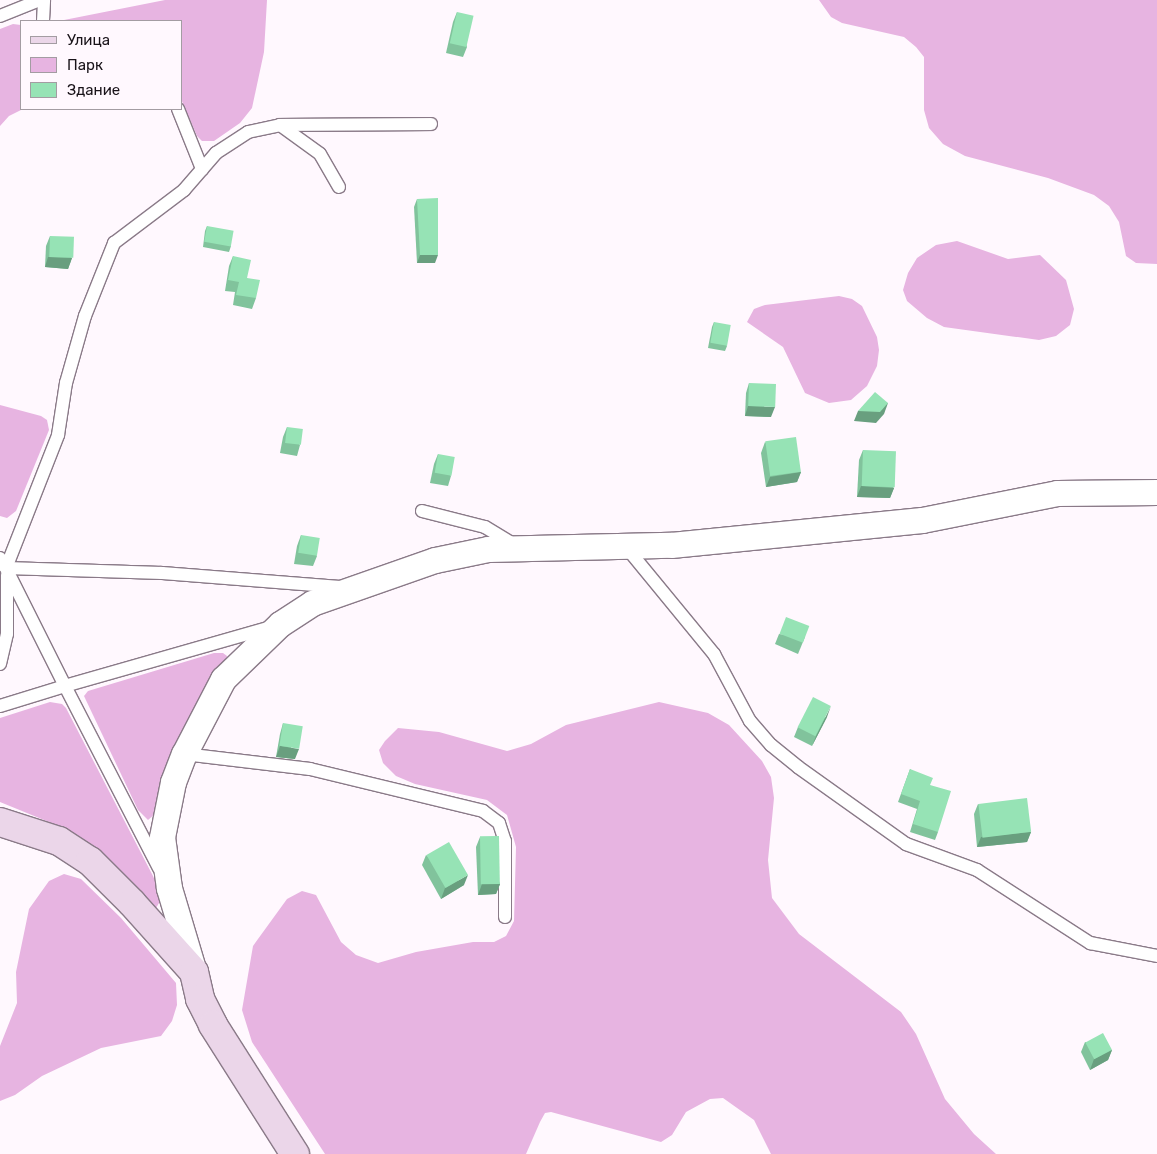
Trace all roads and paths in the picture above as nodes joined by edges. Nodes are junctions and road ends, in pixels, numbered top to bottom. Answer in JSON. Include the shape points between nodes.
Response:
{"nodes":[{"id":1,"x":42,"y":0,"type":"edge"},
{"id":2,"x":0,"y":16,"type":"edge"},
{"id":3,"x":43,"y":20,"type":"edge"},
{"id":4,"x":178,"y":110,"type":"edge"},
{"id":5,"x":431,"y":124,"type":"dead end"},
{"id":6,"x":280,"y":125,"type":"junction"},
{"id":7,"x":202,"y":169,"type":"junction"},
{"id":8,"x":339,"y":187,"type":"dead end"},
{"id":9,"x":1157,"y":492,"type":"edge"},
{"id":10,"x":422,"y":511,"type":"dead end"},
{"id":11,"x":517,"y":546,"type":"junction"},
{"id":12,"x":626,"y":547,"type":"junction"},
{"id":13,"x":3,"y":563,"type":"edge"},
{"id":14,"x":350,"y":588,"type":"junction"},
{"id":15,"x":280,"y":624,"type":"junction"},
{"id":16,"x":0,"y":664,"type":"edge"},
{"id":17,"x":65,"y":686,"type":"junction"},
{"id":18,"x":0,"y":706,"type":"edge"},
{"id":19,"x":184,"y":754,"type":"junction"},
{"id":20,"x":0,"y":822,"type":"edge"},
{"id":21,"x":169,"y":888,"type":"junction"},
{"id":22,"x":505,"y":917,"type":"dead end"},
{"id":23,"x":1157,"y":956,"type":"edge"},
{"id":24,"x":194,"y":972,"type":"junction"},
{"id":25,"x":295,"y":1154,"type":"edge"}],
"edges":[{"from":1,"to":2,"type":"lane"},
{"from":1,"to":3,"type":"lane"},
{"from":4,"to":7,"type":"lane"},
{"from":5,"to":6,"type":"lane"},
{"from":6,"to":7,"type":"lane","via":[[248,132],[234,140]]},
{"from":6,"to":8,"type":"lane","via":[[320,154]]},
{"from":7,"to":13,"type":"lane","via":[[184,190],[114,243],[85,316],[66,383],[58,435]]},
{"from":9,"to":12,"type":"street","via":[[1057,493],[880,526]]},
{"from":10,"to":11,"type":"lane","via":[[485,527]]},
{"from":11,"to":12,"type":"street"},
{"from":11,"to":14,"type":"street","via":[[435,560]]},
{"from":12,"to":23,"type":"lane","via":[[714,654],[750,721],[771,745],[798,767],[906,844],[977,870],[1090,943]]},
{"from":13,"to":14,"type":"lane"},
{"from":13,"to":16,"type":"lane","via":[[9,615]]},
{"from":13,"to":17,"type":"lane"},
{"from":14,"to":15,"type":"street","via":[[312,603]]},
{"from":15,"to":17,"type":"lane"},
{"from":15,"to":19,"type":"street","via":[[223,680]]},
{"from":17,"to":18,"type":"lane"},
{"from":17,"to":21,"type":"lane"},
{"from":19,"to":21,"type":"street","via":[[173,782],[162,837]]},
{"from":19,"to":22,"type":"lane","via":[[310,769],[483,811],[499,823],[505,842]]},
{"from":20,"to":24,"type":"main road","via":[[59,841],[90,861]]},
{"from":21,"to":24,"type":"street"},
{"from":24,"to":25,"type":"main road","via":[[200,999],[213,1025]]}]}
